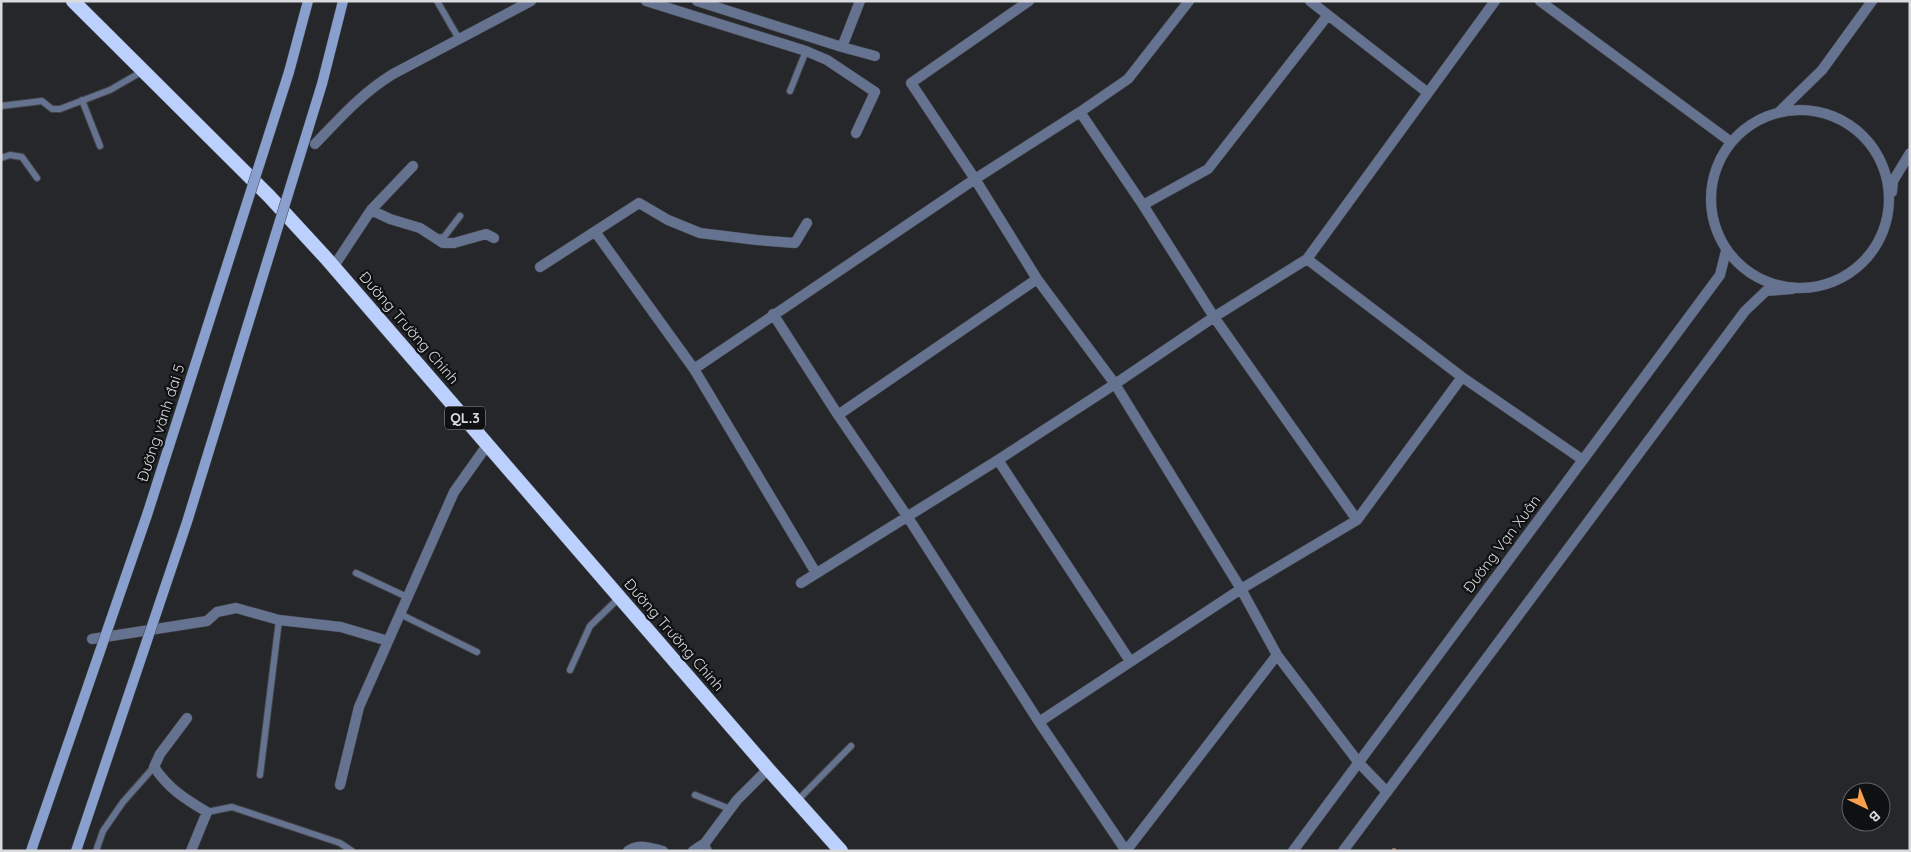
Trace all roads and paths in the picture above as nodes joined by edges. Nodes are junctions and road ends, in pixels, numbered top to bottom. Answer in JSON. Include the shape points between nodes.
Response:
{"nodes":[{"id":1,"x":73,"y":1,"type":"edge"},
{"id":2,"x":308,"y":1,"type":"edge"},
{"id":3,"x":344,"y":1,"type":"edge"},
{"id":4,"x":437,"y":1,"type":"edge"},
{"id":5,"x":531,"y":1,"type":"edge"},
{"id":6,"x":646,"y":1,"type":"edge"},
{"id":7,"x":697,"y":1,"type":"edge"},
{"id":8,"x":860,"y":1,"type":"edge"},
{"id":9,"x":1028,"y":1,"type":"edge"},
{"id":10,"x":1188,"y":1,"type":"edge"},
{"id":11,"x":1310,"y":1,"type":"edge"},
{"id":12,"x":1494,"y":1,"type":"edge"},
{"id":13,"x":1540,"y":1,"type":"edge"},
{"id":14,"x":1872,"y":1,"type":"edge"},
{"id":15,"x":1328,"y":15,"type":"junction"},
{"id":16,"x":459,"y":39,"type":"junction"},
{"id":17,"x":842,"y":47,"type":"junction"},
{"id":18,"x":806,"y":51,"type":"junction"},
{"id":19,"x":875,"y":56,"type":"dead end"},
{"id":20,"x":143,"y":71,"type":"junction"},
{"id":21,"x":790,"y":92,"type":"dead end"},
{"id":22,"x":1428,"y":93,"type":"junction"},
{"id":23,"x":82,"y":100,"type":"junction"},
{"id":24,"x":1,"y":106,"type":"edge"},
{"id":25,"x":1780,"y":111,"type":"junction"},
{"id":26,"x":1080,"y":112,"type":"junction"},
{"id":27,"x":856,"y":133,"type":"dead end"},
{"id":28,"x":1730,"y":142,"type":"junction"},
{"id":29,"x":315,"y":144,"type":"dead end"},
{"id":30,"x":100,"y":146,"type":"dead end"},
{"id":31,"x":1910,"y":153,"type":"edge"},
{"id":32,"x":1,"y":158,"type":"edge"},
{"id":33,"x":413,"y":166,"type":"dead end"},
{"id":34,"x":37,"y":178,"type":"dead end"},
{"id":35,"x":974,"y":179,"type":"junction"},
{"id":36,"x":1143,"y":206,"type":"junction"},
{"id":37,"x":1889,"y":208,"type":"junction"},
{"id":38,"x":371,"y":210,"type":"junction"},
{"id":39,"x":460,"y":216,"type":"dead end"},
{"id":40,"x":807,"y":224,"type":"dead end"},
{"id":41,"x":596,"y":232,"type":"junction"},
{"id":42,"x":494,"y":238,"type":"dead end"},
{"id":43,"x":435,"y":239,"type":"junction"},
{"id":44,"x":1726,"y":251,"type":"junction"},
{"id":45,"x":1307,"y":259,"type":"junction"},
{"id":46,"x":334,"y":266,"type":"junction"},
{"id":47,"x":540,"y":267,"type":"dead end"},
{"id":48,"x":1037,"y":279,"type":"junction"},
{"id":49,"x":1792,"y":289,"type":"junction"},
{"id":50,"x":773,"y":314,"type":"junction"},
{"id":51,"x":1214,"y":317,"type":"junction"},
{"id":52,"x":694,"y":369,"type":"junction"},
{"id":53,"x":1462,"y":377,"type":"junction"},
{"id":54,"x":1115,"y":384,"type":"junction"},
{"id":55,"x":838,"y":415,"type":"junction"},
{"id":56,"x":488,"y":444,"type":"junction"},
{"id":57,"x":998,"y":460,"type":"junction"},
{"id":58,"x":1583,"y":460,"type":"junction"},
{"id":59,"x":907,"y":516,"type":"junction"},
{"id":60,"x":1357,"y":520,"type":"junction"},
{"id":61,"x":356,"y":573,"type":"dead end"},
{"id":62,"x":816,"y":574,"type":"junction"},
{"id":63,"x":801,"y":583,"type":"dead end"},
{"id":64,"x":1241,"y":589,"type":"junction"},
{"id":65,"x":407,"y":597,"type":"junction"},
{"id":66,"x":620,"y":597,"type":"junction"},
{"id":67,"x":400,"y":614,"type":"junction"},
{"id":68,"x":279,"y":620,"type":"junction"},
{"id":69,"x":92,"y":639,"type":"dead end"},
{"id":70,"x":388,"y":641,"type":"junction"},
{"id":71,"x":476,"y":652,"type":"dead end"},
{"id":72,"x":1277,"y":655,"type":"junction"},
{"id":73,"x":1130,"y":661,"type":"junction"},
{"id":74,"x":570,"y":670,"type":"dead end"},
{"id":75,"x":187,"y":718,"type":"dead end"},
{"id":76,"x":1039,"y":722,"type":"junction"},
{"id":77,"x":851,"y":746,"type":"dead end"},
{"id":78,"x":1359,"y":763,"type":"junction"},
{"id":79,"x":154,"y":768,"type":"junction"},
{"id":80,"x":768,"y":769,"type":"junction"},
{"id":81,"x":260,"y":775,"type":"dead end"},
{"id":82,"x":340,"y":785,"type":"dead end"},
{"id":83,"x":1387,"y":792,"type":"junction"},
{"id":84,"x":695,"y":795,"type":"dead end"},
{"id":85,"x":797,"y":802,"type":"junction"},
{"id":86,"x":730,"y":810,"type":"junction"},
{"id":87,"x":208,"y":812,"type":"junction"},
{"id":88,"x":707,"y":847,"type":"edge"},
{"id":89,"x":31,"y":851,"type":"edge"},
{"id":90,"x":76,"y":851,"type":"edge"},
{"id":91,"x":96,"y":851,"type":"edge"},
{"id":92,"x":191,"y":851,"type":"edge"},
{"id":93,"x":352,"y":851,"type":"edge"},
{"id":94,"x":628,"y":851,"type":"edge"},
{"id":95,"x":663,"y":851,"type":"edge"},
{"id":96,"x":693,"y":851,"type":"edge"},
{"id":97,"x":841,"y":851,"type":"edge"},
{"id":98,"x":1293,"y":851,"type":"edge"},
{"id":99,"x":1343,"y":851,"type":"edge"}],
"edges":[{"from":1,"to":20,"type":"highway","name":"Đường Trường Chinh","number":"QL.3"},
{"from":2,"to":89,"type":"main road","name":"Đường vành đai 5","bridge":true,"via":[[289,72],[147,514]]},
{"from":3,"to":90,"type":"main road","bridge":true,"via":[[322,84],[187,522]]},
{"from":4,"to":16,"type":"lane"},
{"from":5,"to":16,"type":"street"},
{"from":6,"to":18,"type":"street"},
{"from":7,"to":17,"type":"street"},
{"from":8,"to":17,"type":"street"},
{"from":9,"to":35,"type":"street","via":[[911,83]]},
{"from":10,"to":26,"type":"street","via":[[1128,79]]},
{"from":11,"to":15,"type":"street"},
{"from":12,"to":22,"type":"street"},
{"from":13,"to":28,"type":"street"},
{"from":14,"to":25,"type":"street","via":[[1822,70]]},
{"from":15,"to":22,"type":"street"},
{"from":15,"to":36,"type":"street","via":[[1208,168]]},
{"from":16,"to":29,"type":"street","via":[[373,86]]},
{"from":17,"to":19,"type":"street"},
{"from":18,"to":21,"type":"lane"},
{"from":18,"to":27,"type":"street","via":[[827,60],[875,92]]},
{"from":20,"to":23,"type":"lane","via":[[110,90]]},
{"from":20,"to":46,"type":"highway","name":"Đường Trường Chinh","number":"QL.3","via":[[269,196]]},
{"from":22,"to":45,"type":"street"},
{"from":23,"to":24,"type":"lane","via":[[60,109],[52,109],[42,101]]},
{"from":23,"to":30,"type":"lane"},
{"from":25,"to":28,"type":"street","via":[[1753,123]]},
{"from":25,"to":37,"type":"street","via":[[1808,110],[1835,116],[1859,131],[1877,153],[1888,179]]},
{"from":26,"to":35,"type":"street"},
{"from":26,"to":36,"type":"street"},
{"from":28,"to":44,"type":"street","via":[[1716,167],[1710,196],[1713,225]]},
{"from":31,"to":37,"type":"street","via":[[1893,181]]},
{"from":32,"to":34,"type":"lane","via":[[10,155],[22,157]]},
{"from":33,"to":38,"type":"street"},
{"from":35,"to":48,"type":"street"},
{"from":35,"to":50,"type":"street"},
{"from":36,"to":51,"type":"street"},
{"from":37,"to":49,"type":"street","via":[[1882,234],[1867,258],[1846,276],[1820,287]]},
{"from":38,"to":43,"type":"street","via":[[420,228]]},
{"from":38,"to":46,"type":"street"},
{"from":39,"to":43,"type":"lane","via":[[444,237]]},
{"from":40,"to":41,"type":"street","via":[[795,243],[757,240],[700,233],[639,204]]},
{"from":41,"to":47,"type":"street"},
{"from":41,"to":52,"type":"street"},
{"from":42,"to":43,"type":"street","via":[[486,234],[449,243]]},
{"from":44,"to":49,"type":"street","via":[[1751,275]]},
{"from":44,"to":58,"type":"street","name":"Đường Vạn Xuân","via":[[1720,275]]},
{"from":45,"to":51,"type":"street"},
{"from":45,"to":53,"type":"street"},
{"from":46,"to":56,"type":"highway","name":"Đường Trường Chinh","number":"QL.3"},
{"from":48,"to":54,"type":"street"},
{"from":48,"to":55,"type":"street"},
{"from":49,"to":83,"type":"street","via":[[1766,292],[1745,311]]},
{"from":50,"to":52,"type":"street"},
{"from":50,"to":55,"type":"street"},
{"from":51,"to":54,"type":"street"},
{"from":51,"to":60,"type":"street"},
{"from":52,"to":62,"type":"street"},
{"from":53,"to":58,"type":"street"},
{"from":53,"to":60,"type":"street"},
{"from":54,"to":57,"type":"street"},
{"from":54,"to":64,"type":"street"},
{"from":55,"to":59,"type":"street"},
{"from":56,"to":65,"type":"street","via":[[454,492]]},
{"from":56,"to":66,"type":"highway","name":"Đường Trường Chinh","number":"QL.3"},
{"from":57,"to":59,"type":"street"},
{"from":57,"to":73,"type":"street"},
{"from":58,"to":78,"type":"street","name":"Đường Vạn Xuân"},
{"from":59,"to":62,"type":"street"},
{"from":59,"to":76,"type":"street"},
{"from":60,"to":64,"type":"street"},
{"from":61,"to":65,"type":"lane"},
{"from":62,"to":63,"type":"street"},
{"from":64,"to":72,"type":"street"},
{"from":64,"to":73,"type":"street"},
{"from":65,"to":67,"type":"street"},
{"from":66,"to":74,"type":"lane","via":[[590,626]]},
{"from":66,"to":80,"type":"highway","name":"Đường Trường Chinh","number":"QL.3"},
{"from":67,"to":70,"type":"street"},
{"from":67,"to":71,"type":"lane"},
{"from":68,"to":69,"type":"street","via":[[236,608],[217,612],[207,621]]},
{"from":68,"to":70,"type":"street","via":[[341,627]]},
{"from":68,"to":81,"type":"lane"},
{"from":70,"to":82,"type":"street","via":[[359,707]]},
{"from":72,"to":76,"type":"street","via":[[1126,851]]},
{"from":72,"to":78,"type":"street"},
{"from":73,"to":76,"type":"street"},
{"from":75,"to":79,"type":"street","via":[[160,754]]},
{"from":77,"to":85,"type":"lane"},
{"from":78,"to":83,"type":"street"},
{"from":78,"to":98,"type":"street","name":"Đường Vạn Xuân"},
{"from":79,"to":87,"type":"street","via":[[178,794]]},
{"from":79,"to":91,"type":"lane","via":[[102,831]]},
{"from":80,"to":85,"type":"highway","name":"Đường Trường Chinh","number":"QL.3"},
{"from":80,"to":86,"type":"street"},
{"from":83,"to":99,"type":"street"},
{"from":84,"to":86,"type":"lane"},
{"from":85,"to":97,"type":"highway","name":"Đường Trường Chinh","number":"QL.3"},
{"from":86,"to":88,"type":"street"},
{"from":87,"to":92,"type":"street"},
{"from":87,"to":93,"type":"lane","via":[[232,807],[340,843]]},
{"from":88,"to":96,"type":"street"},
{"from":94,"to":95,"type":"street","via":[[634,846],[641,846]]}]}
